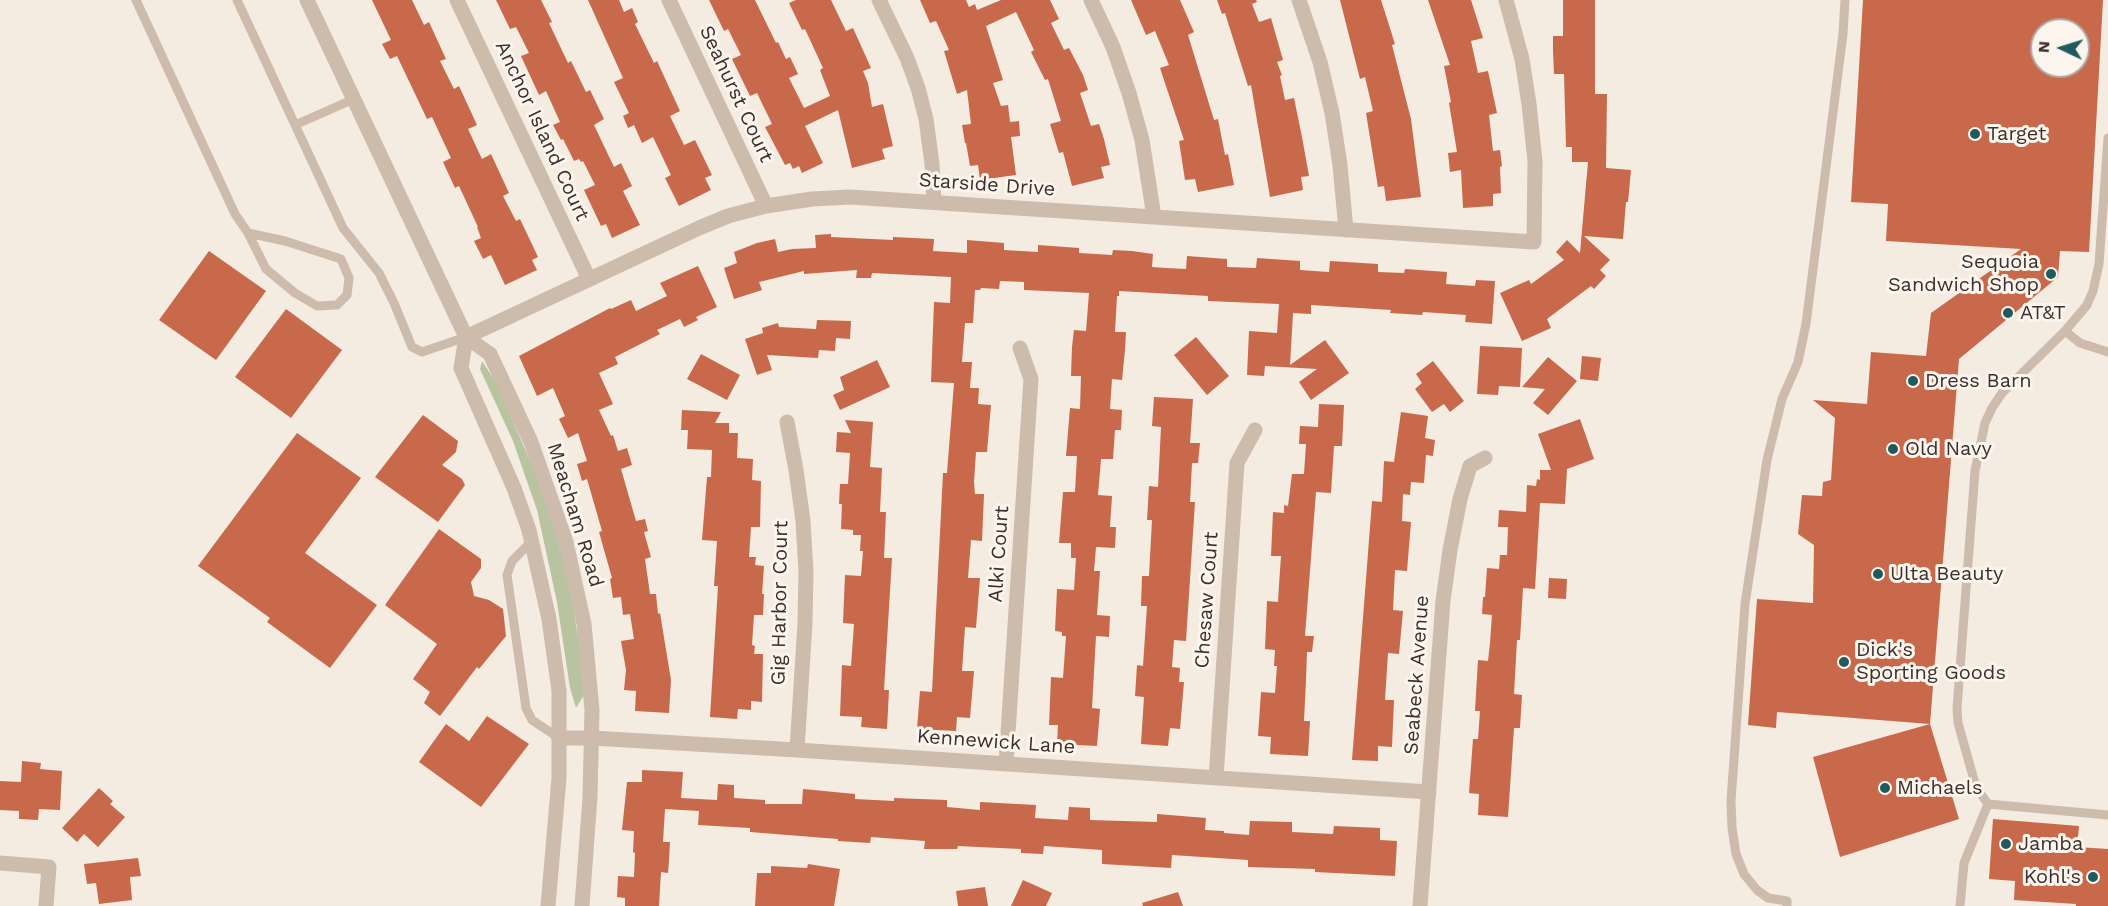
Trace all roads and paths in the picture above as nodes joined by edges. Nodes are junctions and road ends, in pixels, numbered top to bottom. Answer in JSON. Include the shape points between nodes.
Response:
{"nodes":[{"id":1,"x":136,"y":0,"type":"edge"},
{"id":2,"x":237,"y":0,"type":"edge"},
{"id":3,"x":307,"y":0,"type":"edge"},
{"id":4,"x":457,"y":0,"type":"edge"},
{"id":5,"x":669,"y":0,"type":"edge"},
{"id":6,"x":879,"y":0,"type":"edge"},
{"id":7,"x":1091,"y":0,"type":"edge"},
{"id":8,"x":1299,"y":0,"type":"edge"},
{"id":9,"x":1506,"y":0,"type":"edge"},
{"id":10,"x":1845,"y":0,"type":"edge"},
{"id":11,"x":354,"y":99,"type":"junction"},
{"id":12,"x":295,"y":125,"type":"junction"},
{"id":13,"x":2108,"y":138,"type":"edge"},
{"id":14,"x":934,"y":202,"type":"junction"},
{"id":15,"x":766,"y":206,"type":"junction"},
{"id":16,"x":1154,"y":217,"type":"junction"},
{"id":17,"x":1346,"y":230,"type":"junction"},
{"id":18,"x":248,"y":233,"type":"junction"},
{"id":19,"x":589,"y":279,"type":"junction"},
{"id":20,"x":2065,"y":331,"type":"junction"},
{"id":21,"x":466,"y":337,"type":"junction"},
{"id":22,"x":1020,"y":348,"type":"dead end"},
{"id":23,"x":2108,"y":352,"type":"edge"},
{"id":24,"x":787,"y":422,"type":"dead end"},
{"id":25,"x":1254,"y":430,"type":"dead end"},
{"id":26,"x":1485,"y":458,"type":"dead end"},
{"id":27,"x":532,"y":541,"type":"junction"},
{"id":28,"x":559,"y":738,"type":"junction"},
{"id":29,"x":592,"y":738,"type":"junction"},
{"id":30,"x":796,"y":750,"type":"junction"},
{"id":31,"x":1006,"y":764,"type":"junction"},
{"id":32,"x":1216,"y":778,"type":"junction"},
{"id":33,"x":1429,"y":792,"type":"junction"},
{"id":34,"x":1988,"y":804,"type":"junction"},
{"id":35,"x":2108,"y":815,"type":"edge"},
{"id":36,"x":0,"y":864,"type":"edge"},
{"id":37,"x":46,"y":906,"type":"edge"},
{"id":38,"x":548,"y":906,"type":"edge"},
{"id":39,"x":582,"y":906,"type":"edge"},
{"id":40,"x":1420,"y":906,"type":"edge"},
{"id":41,"x":1787,"y":906,"type":"edge"},
{"id":42,"x":1959,"y":906,"type":"edge"}],
"edges":[{"from":1,"to":18,"type":"lane","via":[[235,214]]},
{"from":2,"to":12,"type":"lane"},
{"from":3,"to":11,"type":"street","name":"Meacham Road"},
{"from":4,"to":19,"type":"street","name":"Anchor Island Court"},
{"from":5,"to":15,"type":"street","name":"Seahurst Court"},
{"from":6,"to":14,"type":"street","via":[[907,58],[926,119]]},
{"from":7,"to":16,"type":"street","via":[[1130,93]]},
{"from":8,"to":17,"type":"street","via":[[1332,113]]},
{"from":9,"to":17,"type":"street","name":"Starside Drive","via":[[1529,104],[1535,161],[1534,242]]},
{"from":10,"to":41,"type":"lane","via":[[1806,324],[1767,460],[1745,604],[1732,789],[1732,828],[1744,874],[1762,894],[1787,901]]},
{"from":11,"to":12,"type":"lane"},
{"from":11,"to":21,"type":"street","name":"Meacham Road"},
{"from":12,"to":21,"type":"lane","via":[[344,228],[379,273],[412,347],[422,352]]},
{"from":13,"to":20,"type":"lane","via":[[2099,264],[2087,305]]},
{"from":14,"to":15,"type":"street","name":"Starside Drive","via":[[850,197]]},
{"from":14,"to":16,"type":"street","name":"Starside Drive"},
{"from":15,"to":19,"type":"street","name":"Starside Drive","via":[[728,216]]},
{"from":16,"to":17,"type":"street","name":"Starside Drive"},
{"from":18,"to":18,"type":"lane","via":[[266,269],[295,293],[317,306],[337,305],[347,295],[349,278],[341,259]]},
{"from":19,"to":21,"type":"street","name":"Starside Drive"},
{"from":20,"to":23,"type":"lane","via":[[2080,343]]},
{"from":20,"to":34,"type":"lane","via":[[2002,393],[1992,408],[1975,471],[1957,708],[1976,787]]},
{"from":21,"to":27,"type":"street","via":[[460,368],[492,435]]},
{"from":21,"to":29,"type":"street","name":"Meacham Road","via":[[490,354],[531,442],[566,542],[584,624]]},
{"from":22,"to":31,"type":"street","name":"Alki Court","via":[[1031,379]]},
{"from":24,"to":30,"type":"street","name":"Gig Harbor Court","via":[[803,521],[806,572]]},
{"from":25,"to":32,"type":"street","name":"Chesaw Court","via":[[1237,463]]},
{"from":26,"to":33,"type":"street","name":"Seabeck Avenue","via":[[1470,466],[1450,550]]},
{"from":27,"to":28,"type":"street","via":[[559,691]]},
{"from":27,"to":28,"type":"lane","via":[[512,561],[507,575],[526,708],[532,720]]},
{"from":28,"to":29,"type":"street","name":"Kennewick Lane"},
{"from":28,"to":38,"type":"street"},
{"from":29,"to":30,"type":"street","name":"Kennewick Lane"},
{"from":29,"to":39,"type":"street","name":"Meacham Road"},
{"from":30,"to":31,"type":"street","name":"Kennewick Lane"},
{"from":31,"to":32,"type":"street","name":"Kennewick Lane"},
{"from":32,"to":33,"type":"street","name":"Kennewick Lane"},
{"from":33,"to":40,"type":"street","name":"Seabeck Avenue"},
{"from":34,"to":35,"type":"lane"},
{"from":34,"to":42,"type":"lane","via":[[1964,862]]},
{"from":36,"to":37,"type":"street","via":[[49,867]]}]}
